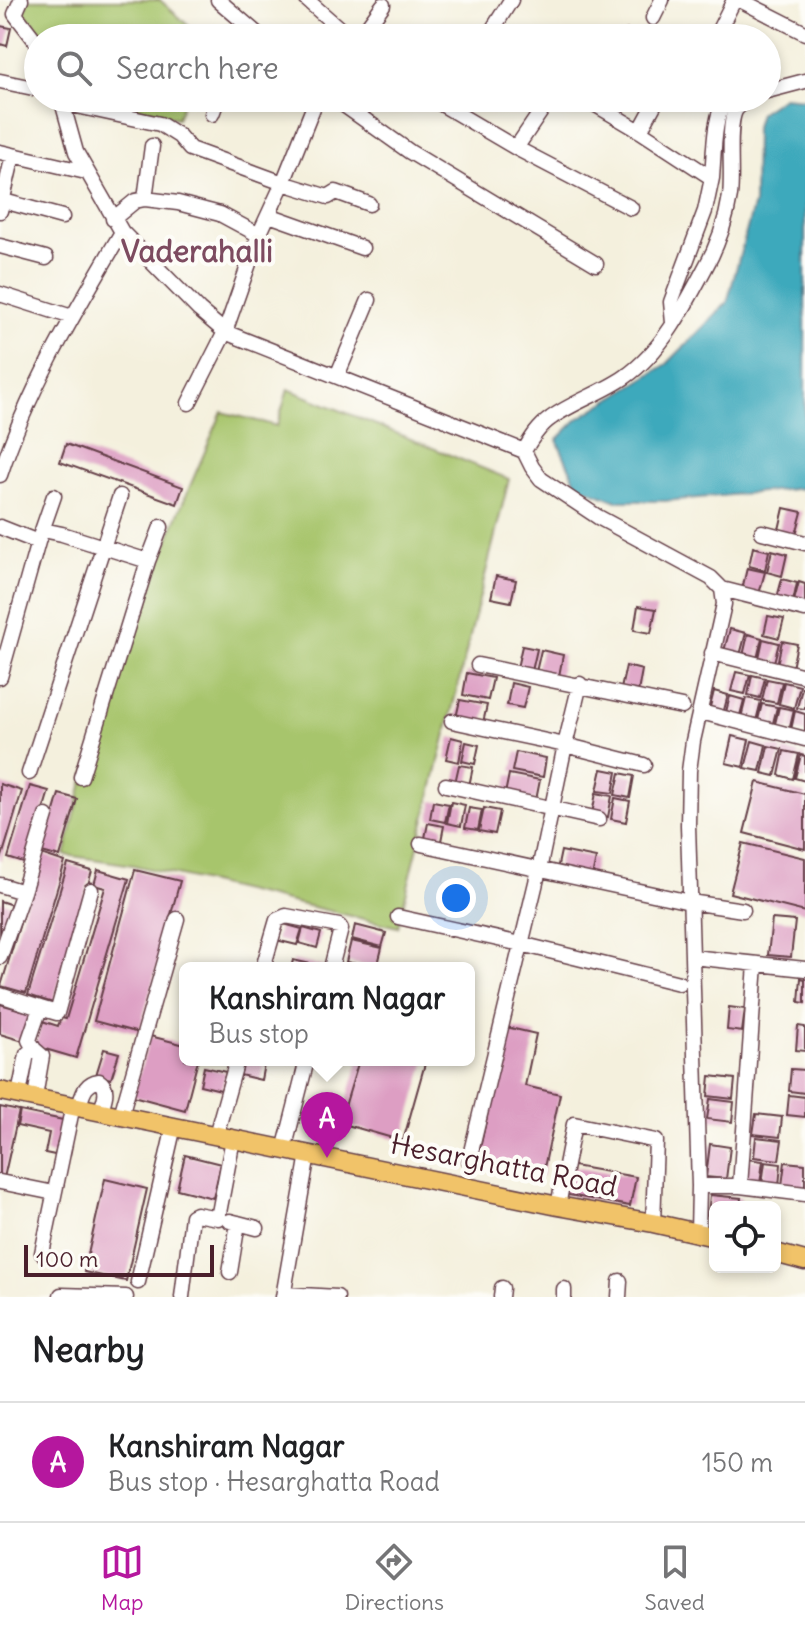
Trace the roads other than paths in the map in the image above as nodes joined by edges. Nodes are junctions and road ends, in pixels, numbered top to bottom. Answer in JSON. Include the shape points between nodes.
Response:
{"nodes":[{"id":1,"x":218,"y":0,"type":"edge"},
{"id":2,"x":307,"y":0,"type":"edge"},
{"id":3,"x":511,"y":0,"type":"edge"},
{"id":4,"x":662,"y":0,"type":"edge"},
{"id":5,"x":737,"y":0,"type":"edge"},
{"id":6,"x":383,"y":5,"type":"dead end"},
{"id":7,"x":18,"y":7,"type":"edge"},
{"id":8,"x":0,"y":9,"type":"edge"},
{"id":9,"x":653,"y":18,"type":"dead end"},
{"id":10,"x":244,"y":23,"type":"edge"},
{"id":11,"x":334,"y":24,"type":"edge"},
{"id":12,"x":369,"y":24,"type":"edge"},
{"id":13,"x":496,"y":24,"type":"edge"},
{"id":14,"x":723,"y":24,"type":"edge"},
{"id":15,"x":805,"y":33,"type":"edge"},
{"id":16,"x":804,"y":80,"type":"edge"},
{"id":17,"x":0,"y":81,"type":"edge"},
{"id":18,"x":24,"y":86,"type":"edge"},
{"id":19,"x":781,"y":87,"type":"edge"},
{"id":20,"x":65,"y":112,"type":"edge"},
{"id":21,"x":111,"y":112,"type":"edge"},
{"id":22,"x":311,"y":112,"type":"edge"},
{"id":23,"x":354,"y":112,"type":"edge"},
{"id":24,"x":455,"y":112,"type":"edge"},
{"id":25,"x":540,"y":112,"type":"edge"},
{"id":26,"x":610,"y":112,"type":"edge"},
{"id":27,"x":650,"y":112,"type":"edge"},
{"id":28,"x":719,"y":112,"type":"edge"},
{"id":29,"x":735,"y":112,"type":"edge"},
{"id":30,"x":640,"y":131,"type":"junction"},
{"id":31,"x":152,"y":146,"type":"dead end"},
{"id":32,"x":516,"y":148,"type":"junction"},
{"id":33,"x":7,"y":154,"type":"edge"},
{"id":34,"x":86,"y":172,"type":"junction"},
{"id":35,"x":712,"y":178,"type":"junction"},
{"id":36,"x":283,"y":183,"type":"junction"},
{"id":37,"x":145,"y":199,"type":"junction"},
{"id":38,"x":1,"y":204,"type":"edge"},
{"id":39,"x":369,"y":204,"type":"dead end"},
{"id":40,"x":631,"y":208,"type":"dead end"},
{"id":41,"x":269,"y":215,"type":"junction"},
{"id":42,"x":62,"y":217,"type":"dead end"},
{"id":43,"x":113,"y":219,"type":"junction"},
{"id":44,"x":122,"y":232,"type":"junction"},
{"id":45,"x":259,"y":235,"type":"junction"},
{"id":46,"x":0,"y":246,"type":"edge"},
{"id":47,"x":362,"y":248,"type":"dead end"},
{"id":48,"x":46,"y":258,"type":"dead end"},
{"id":49,"x":596,"y":264,"type":"dead end"},
{"id":50,"x":0,"y":294,"type":"edge"},
{"id":51,"x":369,"y":300,"type":"dead end"},
{"id":52,"x":72,"y":317,"type":"junction"},
{"id":53,"x":673,"y":323,"type":"junction"},
{"id":54,"x":225,"y":332,"type":"junction"},
{"id":55,"x":337,"y":376,"type":"junction"},
{"id":56,"x":189,"y":403,"type":"dead end"},
{"id":57,"x":524,"y":451,"type":"junction"},
{"id":58,"x":0,"y":475,"type":"edge"},
{"id":59,"x":54,"y":496,"type":"dead end"},
{"id":60,"x":120,"y":496,"type":"dead end"},
{"id":61,"x":0,"y":527,"type":"edge"},
{"id":62,"x":161,"y":527,"type":"dead end"},
{"id":63,"x":762,"y":532,"type":"dead end"},
{"id":64,"x":40,"y":536,"type":"junction"},
{"id":65,"x":805,"y":543,"type":"edge"},
{"id":66,"x":102,"y":547,"type":"junction"},
{"id":67,"x":148,"y":561,"type":"junction"},
{"id":68,"x":722,"y":589,"type":"junction"},
{"id":69,"x":805,"y":610,"type":"edge"},
{"id":70,"x":712,"y":653,"type":"junction"},
{"id":71,"x":478,"y":665,"type":"dead end"},
{"id":72,"x":1,"y":672,"type":"edge"},
{"id":73,"x":805,"y":676,"type":"edge"},
{"id":74,"x":580,"y":684,"type":"junction"},
{"id":75,"x":682,"y":707,"type":"dead end"},
{"id":76,"x":701,"y":712,"type":"junction"},
{"id":77,"x":452,"y":721,"type":"dead end"},
{"id":78,"x":805,"y":739,"type":"edge"},
{"id":79,"x":565,"y":745,"type":"junction"},
{"id":80,"x":644,"y":765,"type":"dead end"},
{"id":81,"x":29,"y":773,"type":"dead end"},
{"id":82,"x":81,"y":777,"type":"dead end"},
{"id":83,"x":446,"y":785,"type":"dead end"},
{"id":84,"x":551,"y":808,"type":"junction"},
{"id":85,"x":46,"y":816,"type":"dead end"},
{"id":86,"x":599,"y":819,"type":"dead end"},
{"id":87,"x":421,"y":844,"type":"dead end"},
{"id":88,"x":539,"y":870,"type":"junction"},
{"id":89,"x":0,"y":885,"type":"edge"},
{"id":90,"x":91,"y":890,"type":"dead end"},
{"id":91,"x":23,"y":892,"type":"junction"},
{"id":92,"x":690,"y":902,"type":"junction"},
{"id":93,"x":743,"y":910,"type":"dead end"},
{"id":94,"x":398,"y":917,"type":"dead end"},
{"id":95,"x":177,"y":919,"type":"dead end"},
{"id":96,"x":521,"y":944,"type":"junction"},
{"id":97,"x":0,"y":957,"type":"edge"},
{"id":98,"x":692,"y":957,"type":"junction"},
{"id":99,"x":265,"y":962,"type":"edge"},
{"id":100,"x":333,"y":962,"type":"edge"},
{"id":101,"x":756,"y":964,"type":"junction"},
{"id":102,"x":805,"y":969,"type":"edge"},
{"id":103,"x":679,"y":983,"type":"dead end"},
{"id":104,"x":0,"y":995,"type":"edge"},
{"id":105,"x":40,"y":1008,"type":"junction"},
{"id":106,"x":236,"y":1066,"type":"edge"},
{"id":107,"x":305,"y":1066,"type":"edge"},
{"id":108,"x":0,"y":1091,"type":"edge"},
{"id":109,"x":27,"y":1096,"type":"junction"},
{"id":110,"x":76,"y":1105,"type":"junction"},
{"id":111,"x":101,"y":1110,"type":"junction"},
{"id":112,"x":121,"y":1115,"type":"junction"},
{"id":113,"x":174,"y":1126,"type":"junction"},
{"id":114,"x":224,"y":1137,"type":"junction"},
{"id":115,"x":284,"y":1150,"type":"junction"},
{"id":116,"x":308,"y":1154,"type":"junction"},
{"id":117,"x":469,"y":1160,"type":"dead end"},
{"id":118,"x":0,"y":1182,"type":"edge"},
{"id":119,"x":699,"y":1186,"type":"junction"},
{"id":120,"x":740,"y":1186,"type":"junction"},
{"id":121,"x":54,"y":1193,"type":"junction"},
{"id":122,"x":805,"y":1194,"type":"edge"},
{"id":123,"x":558,"y":1206,"type":"junction"},
{"id":124,"x":218,"y":1218,"type":"junction"},
{"id":125,"x":238,"y":1223,"type":"junction"},
{"id":126,"x":653,"y":1223,"type":"junction"},
{"id":127,"x":257,"y":1228,"type":"dead end"},
{"id":128,"x":706,"y":1235,"type":"edge"},
{"id":129,"x":42,"y":1253,"type":"dead end"},
{"id":130,"x":781,"y":1255,"type":"edge"},
{"id":131,"x":805,"y":1261,"type":"edge"},
{"id":132,"x":230,"y":1272,"type":"dead end"},
{"id":133,"x":620,"y":1281,"type":"dead end"},
{"id":134,"x":138,"y":1282,"type":"dead end"},
{"id":135,"x":61,"y":1295,"type":"dead end"},
{"id":136,"x":284,"y":1296,"type":"edge"},
{"id":137,"x":126,"y":1297,"type":"edge"},
{"id":138,"x":182,"y":1297,"type":"edge"},
{"id":139,"x":337,"y":1297,"type":"edge"},
{"id":140,"x":619,"y":1297,"type":"edge"}],
"edges":[{"from":1,"to":10,"type":"street"},
{"from":2,"to":11,"type":"street"},
{"from":3,"to":13,"type":"street"},
{"from":4,"to":9,"type":"street"},
{"from":5,"to":14,"type":"street"},
{"from":5,"to":15,"type":"street"},
{"from":6,"to":12,"type":"street"},
{"from":7,"to":8,"type":"street"},
{"from":16,"to":19,"type":"street"},
{"from":17,"to":18,"type":"street"},
{"from":20,"to":34,"type":"street"},
{"from":21,"to":36,"type":"street","via":[[160,124],[190,149]]},
{"from":22,"to":36,"type":"street"},
{"from":23,"to":49,"type":"street"},
{"from":24,"to":32,"type":"street"},
{"from":25,"to":32,"type":"street"},
{"from":26,"to":30,"type":"street"},
{"from":27,"to":30,"type":"street"},
{"from":28,"to":35,"type":"street"},
{"from":29,"to":53,"type":"street","via":[[727,212],[706,267]]},
{"from":30,"to":35,"type":"street"},
{"from":31,"to":37,"type":"street"},
{"from":32,"to":40,"type":"street"},
{"from":33,"to":34,"type":"street"},
{"from":33,"to":38,"type":"street"},
{"from":34,"to":43,"type":"street"},
{"from":35,"to":53,"type":"street","via":[[671,302]]},
{"from":36,"to":39,"type":"street"},
{"from":36,"to":41,"type":"street"},
{"from":37,"to":43,"type":"street"},
{"from":37,"to":45,"type":"street","via":[[220,214]]},
{"from":38,"to":42,"type":"street"},
{"from":41,"to":45,"type":"street"},
{"from":41,"to":47,"type":"street"},
{"from":43,"to":44,"type":"street"},
{"from":44,"to":52,"type":"street"},
{"from":44,"to":54,"type":"street"},
{"from":45,"to":54,"type":"street"},
{"from":46,"to":48,"type":"street"},
{"from":50,"to":52,"type":"street"},
{"from":51,"to":55,"type":"street"},
{"from":52,"to":58,"type":"street"},
{"from":53,"to":57,"type":"street","via":[[643,363],[550,419]]},
{"from":54,"to":55,"type":"street"},
{"from":54,"to":56,"type":"street"},
{"from":55,"to":57,"type":"street"},
{"from":57,"to":68,"type":"street","via":[[541,479]]},
{"from":59,"to":64,"type":"street"},
{"from":60,"to":66,"type":"street"},
{"from":61,"to":64,"type":"street"},
{"from":62,"to":67,"type":"street"},
{"from":63,"to":65,"type":"street"},
{"from":64,"to":66,"type":"street"},
{"from":64,"to":72,"type":"street"},
{"from":66,"to":67,"type":"street"},
{"from":66,"to":81,"type":"street"},
{"from":67,"to":82,"type":"street"},
{"from":68,"to":69,"type":"street"},
{"from":68,"to":70,"type":"street","via":[[724,604]]},
{"from":70,"to":73,"type":"street"},
{"from":70,"to":76,"type":"street"},
{"from":71,"to":74,"type":"street"},
{"from":74,"to":75,"type":"street"},
{"from":74,"to":79,"type":"street"},
{"from":76,"to":78,"type":"street"},
{"from":76,"to":92,"type":"street","via":[[689,771]]},
{"from":77,"to":79,"type":"street"},
{"from":79,"to":80,"type":"street"},
{"from":79,"to":84,"type":"street"},
{"from":83,"to":84,"type":"street"},
{"from":84,"to":86,"type":"street"},
{"from":84,"to":88,"type":"street"},
{"from":85,"to":91,"type":"street"},
{"from":87,"to":88,"type":"street"},
{"from":88,"to":92,"type":"street"},
{"from":88,"to":96,"type":"street"},
{"from":89,"to":91,"type":"street"},
{"from":90,"to":105,"type":"street","via":[[57,1013]]},
{"from":91,"to":97,"type":"street"},
{"from":92,"to":93,"type":"street"},
{"from":92,"to":98,"type":"street"},
{"from":94,"to":96,"type":"street"},
{"from":95,"to":112,"type":"street"},
{"from":96,"to":103,"type":"street"},
{"from":96,"to":117,"type":"street"},
{"from":98,"to":101,"type":"street"},
{"from":98,"to":119,"type":"street"},
{"from":99,"to":100,"type":"street","via":[[277,920],[286,916],[339,926]]},
{"from":101,"to":102,"type":"street"},
{"from":101,"to":120,"type":"street"},
{"from":104,"to":105,"type":"street"},
{"from":105,"to":109,"type":"street","via":[[29,1040],[42,1056]]},
{"from":106,"to":114,"type":"street"},
{"from":107,"to":115,"type":"street"},
{"from":108,"to":109,"type":"main road","name":"Hesarghatta Road"},
{"from":109,"to":110,"type":"main road","name":"Hesarghatta Road"},
{"from":110,"to":111,"type":"main road","name":"Hesarghatta Road"},
{"from":110,"to":111,"type":"street","via":[[90,1082],[99,1081],[106,1091]]},
{"from":110,"to":121,"type":"street"},
{"from":111,"to":112,"type":"main road","name":"Hesarghatta Road"},
{"from":112,"to":113,"type":"main road","name":"Hesarghatta Road"},
{"from":113,"to":114,"type":"main road","name":"Hesarghatta Road"},
{"from":113,"to":134,"type":"street"},
{"from":114,"to":115,"type":"main road","name":"Hesarghatta Road"},
{"from":114,"to":124,"type":"street"},
{"from":115,"to":116,"type":"main road","name":"Hesarghatta Road"},
{"from":116,"to":123,"type":"main road","name":"Hesarghatta Road"},
{"from":116,"to":136,"type":"street"},
{"from":118,"to":121,"type":"street"},
{"from":119,"to":120,"type":"street"},
{"from":119,"to":128,"type":"street"},
{"from":120,"to":122,"type":"street"},
{"from":121,"to":129,"type":"street"},
{"from":123,"to":126,"type":"main road","name":"Hesarghatta Road"},
{"from":123,"to":126,"type":"street","via":[[574,1124],[656,1141]]},
{"from":124,"to":125,"type":"street"},
{"from":124,"to":138,"type":"street","via":[[192,1216]]},
{"from":125,"to":127,"type":"street"},
{"from":125,"to":132,"type":"street"},
{"from":126,"to":128,"type":"main road","name":"Hesarghatta Road"},
{"from":130,"to":131,"type":"main road"},
{"from":133,"to":140,"type":"street"},
{"from":135,"to":137,"type":"street"},
{"from":136,"to":139,"type":"street"}]}
